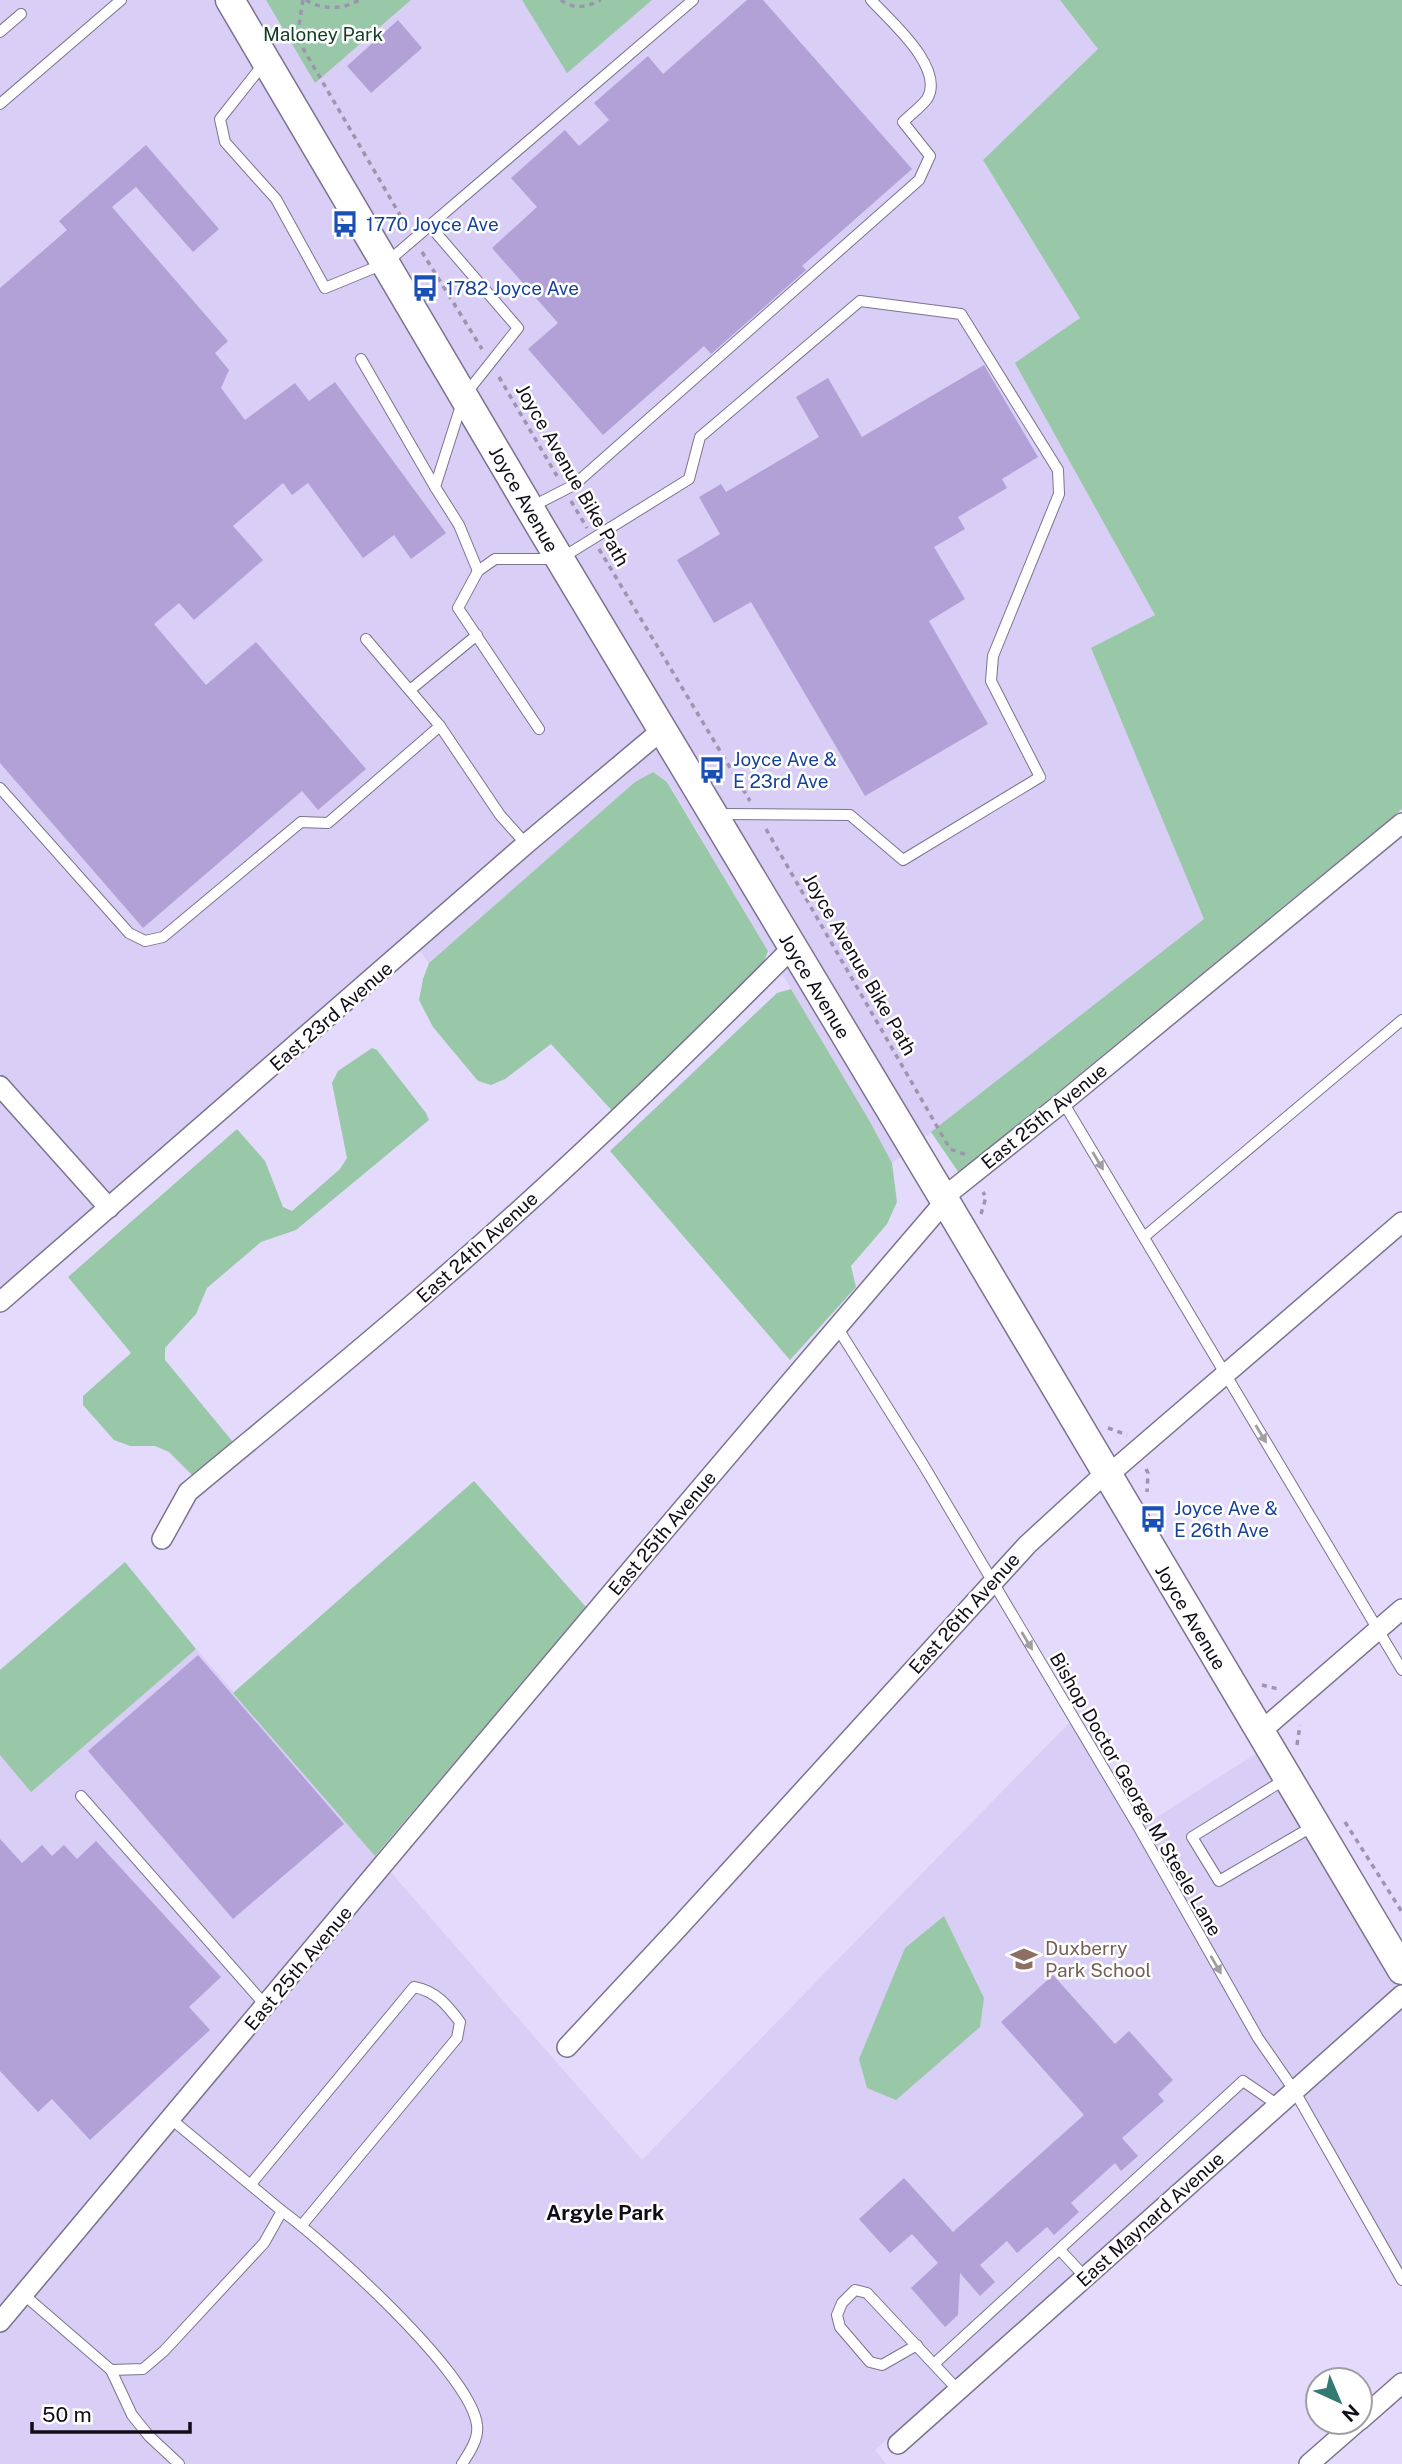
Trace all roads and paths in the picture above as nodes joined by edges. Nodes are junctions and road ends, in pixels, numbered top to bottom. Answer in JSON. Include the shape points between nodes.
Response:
{"nodes":[{"id":1,"x":121,"y":0,"type":"edge"},
{"id":2,"x":230,"y":0,"type":"edge"},
{"id":3,"x":304,"y":0,"type":"edge"},
{"id":4,"x":359,"y":0,"type":"edge"},
{"id":5,"x":561,"y":0,"type":"edge"},
{"id":6,"x":601,"y":0,"type":"edge"},
{"id":7,"x":693,"y":0,"type":"edge"},
{"id":8,"x":871,"y":0,"type":"edge"},
{"id":9,"x":21,"y":14,"type":"dead end"},
{"id":10,"x":0,"y":32,"type":"edge"},
{"id":11,"x":266,"y":60,"type":"junction"},
{"id":12,"x":0,"y":104,"type":"edge"},
{"id":13,"x":430,"y":226,"type":"junction"},
{"id":14,"x":414,"y":239,"type":"junction"},
{"id":15,"x":386,"y":263,"type":"junction"},
{"id":16,"x":361,"y":359,"type":"dead end"},
{"id":17,"x":490,"y":363,"type":"junction"},
{"id":18,"x":464,"y":396,"type":"junction"},
{"id":19,"x":435,"y":487,"type":"junction"},
{"id":20,"x":565,"y":490,"type":"junction"},
{"id":21,"x":529,"y":508,"type":"junction"},
{"id":22,"x":593,"y":538,"type":"junction"},
{"id":23,"x":560,"y":559,"type":"junction"},
{"id":24,"x":478,"y":571,"type":"junction"},
{"id":25,"x":477,"y":635,"type":"junction"},
{"id":26,"x":366,"y":639,"type":"dead end"},
{"id":27,"x":410,"y":690,"type":"junction"},
{"id":28,"x":440,"y":726,"type":"junction"},
{"id":29,"x":539,"y":729,"type":"dead end"},
{"id":30,"x":662,"y":730,"type":"junction"},
{"id":31,"x":0,"y":788,"type":"edge"},
{"id":32,"x":712,"y":814,"type":"junction"},
{"id":33,"x":758,"y":814,"type":"junction"},
{"id":34,"x":1402,"y":823,"type":"edge"},
{"id":35,"x":526,"y":844,"type":"junction"},
{"id":36,"x":792,"y":948,"type":"junction"},
{"id":37,"x":1402,"y":1020,"type":"edge"},
{"id":38,"x":0,"y":1087,"type":"edge"},
{"id":39,"x":1063,"y":1102,"type":"junction"},
{"id":40,"x":974,"y":1173,"type":"junction"},
{"id":41,"x":944,"y":1199,"type":"junction"},
{"id":42,"x":109,"y":1208,"type":"junction"},
{"id":43,"x":981,"y":1215,"type":"dead end"},
{"id":44,"x":1402,"y":1222,"type":"edge"},
{"id":45,"x":1144,"y":1237,"type":"junction"},
{"id":46,"x":0,"y":1302,"type":"edge"},
{"id":47,"x":837,"y":1326,"type":"junction"},
{"id":48,"x":1226,"y":1375,"type":"junction"},
{"id":49,"x":1102,"y":1417,"type":"dead end"},
{"id":50,"x":1136,"y":1451,"type":"junction"},
{"id":51,"x":1107,"y":1475,"type":"junction"},
{"id":52,"x":1153,"y":1502,"type":"dead end"},
{"id":53,"x":162,"y":1539,"type":"dead end"},
{"id":54,"x":992,"y":1583,"type":"junction"},
{"id":55,"x":1402,"y":1609,"type":"edge"},
{"id":56,"x":1378,"y":1630,"type":"junction"},
{"id":57,"x":1402,"y":1670,"type":"edge"},
{"id":58,"x":1256,"y":1675,"type":"dead end"},
{"id":59,"x":1289,"y":1707,"type":"junction"},
{"id":60,"x":1261,"y":1732,"type":"junction"},
{"id":61,"x":1297,"y":1746,"type":"dead end"},
{"id":62,"x":1288,"y":1778,"type":"junction"},
{"id":63,"x":81,"y":1796,"type":"dead end"},
{"id":64,"x":1327,"y":1819,"type":"junction"},
{"id":65,"x":1402,"y":1912,"type":"edge"},
{"id":66,"x":1402,"y":1970,"type":"edge"},
{"id":67,"x":1402,"y":1995,"type":"edge"},
{"id":68,"x":267,"y":2006,"type":"junction"},
{"id":69,"x":567,"y":2047,"type":"dead end"},
{"id":70,"x":1294,"y":2090,"type":"junction"},
{"id":71,"x":1278,"y":2105,"type":"junction"},
{"id":72,"x":172,"y":2119,"type":"junction"},
{"id":73,"x":251,"y":2184,"type":"junction"},
{"id":74,"x":282,"y":2211,"type":"junction"},
{"id":75,"x":302,"y":2225,"type":"junction"},
{"id":76,"x":1060,"y":2250,"type":"junction"},
{"id":77,"x":1085,"y":2277,"type":"junction"},
{"id":78,"x":1402,"y":2280,"type":"edge"},
{"id":79,"x":23,"y":2294,"type":"junction"},
{"id":80,"x":0,"y":2322,"type":"edge"},
{"id":81,"x":917,"y":2346,"type":"junction"},
{"id":82,"x":934,"y":2364,"type":"junction"},
{"id":83,"x":111,"y":2370,"type":"junction"},
{"id":84,"x":1402,"y":2383,"type":"edge"},
{"id":85,"x":958,"y":2390,"type":"junction"},
{"id":86,"x":1374,"y":2408,"type":"edge"},
{"id":87,"x":1342,"y":2436,"type":"edge"},
{"id":88,"x":898,"y":2444,"type":"dead end"},
{"id":89,"x":179,"y":2464,"type":"edge"},
{"id":90,"x":461,"y":2464,"type":"edge"},
{"id":91,"x":1309,"y":2464,"type":"edge"}],
"edges":[{"from":1,"to":12,"type":"lane"},
{"from":2,"to":11,"type":"street","name":"Joyce Avenue"},
{"from":3,"to":4,"type":"path","via":[[334,8]]},
{"from":3,"to":14,"type":"path","name":"Joyce Avenue Bike Path","via":[[298,38]]},
{"from":5,"to":6,"type":"path","via":[[583,7]]},
{"from":7,"to":13,"type":"lane"},
{"from":8,"to":20,"type":"lane","via":[[919,50],[930,80],[928,98],[903,122],[930,156],[919,180]]},
{"from":9,"to":10,"type":"lane"},
{"from":11,"to":15,"type":"street","name":"Joyce Avenue"},
{"from":11,"to":15,"type":"lane","via":[[219,118],[225,142],[276,199],[326,288]]},
{"from":13,"to":14,"type":"lane"},
{"from":13,"to":17,"type":"lane","via":[[518,328]]},
{"from":14,"to":15,"type":"lane"},
{"from":14,"to":17,"type":"path","name":"Joyce Avenue Bike Path"},
{"from":15,"to":18,"type":"street","name":"Joyce Avenue"},
{"from":16,"to":19,"type":"lane"},
{"from":17,"to":18,"type":"lane"},
{"from":17,"to":20,"type":"path","name":"Joyce Avenue Bike Path"},
{"from":18,"to":19,"type":"lane"},
{"from":18,"to":21,"type":"street","name":"Joyce Avenue"},
{"from":19,"to":24,"type":"lane","via":[[459,525]]},
{"from":20,"to":21,"type":"lane"},
{"from":20,"to":22,"type":"path","name":"Joyce Avenue Bike Path"},
{"from":21,"to":23,"type":"street","name":"Joyce Avenue"},
{"from":22,"to":23,"type":"lane"},
{"from":22,"to":33,"type":"path","name":"Joyce Avenue Bike Path"},
{"from":22,"to":33,"type":"lane","via":[[689,479],[700,437],[860,301],[961,314],[1058,470],[1059,494],[993,656],[991,681],[1040,777],[903,860],[850,815]]},
{"from":23,"to":24,"type":"lane","via":[[495,559]]},
{"from":23,"to":30,"type":"street","name":"Joyce Avenue"},
{"from":24,"to":25,"type":"lane","via":[[458,608]]},
{"from":25,"to":27,"type":"lane"},
{"from":25,"to":29,"type":"lane"},
{"from":26,"to":27,"type":"lane"},
{"from":27,"to":28,"type":"lane"},
{"from":28,"to":31,"type":"lane","via":[[328,823],[301,821],[163,937],[145,942],[129,933]]},
{"from":28,"to":35,"type":"lane","via":[[500,815]]},
{"from":30,"to":32,"type":"street","name":"Joyce Avenue"},
{"from":30,"to":35,"type":"street","name":"East 23rd Avenue"},
{"from":32,"to":33,"type":"lane"},
{"from":32,"to":36,"type":"street","name":"Joyce Avenue"},
{"from":33,"to":40,"type":"path","name":"Joyce Avenue Bike Path","via":[[950,1149],[964,1154]]},
{"from":34,"to":39,"type":"street","name":"East 25th Avenue"},
{"from":35,"to":42,"type":"street","name":"East 23rd Avenue"},
{"from":36,"to":41,"type":"street","name":"Joyce Avenue"},
{"from":36,"to":53,"type":"street","name":"East 24th Avenue","via":[[535,1196],[188,1492]]},
{"from":37,"to":45,"type":"lane"},
{"from":38,"to":42,"type":"street"},
{"from":39,"to":40,"type":"street","name":"East 25th Avenue"},
{"from":39,"to":45,"type":"lane","one_way":true},
{"from":40,"to":41,"type":"street","name":"East 25th Avenue"},
{"from":40,"to":43,"type":"path","name":"Joyce Avenue Bike Path","via":[[986,1197]]},
{"from":41,"to":47,"type":"street","name":"East 25th Avenue"},
{"from":41,"to":51,"type":"street","name":"Joyce Avenue"},
{"from":42,"to":46,"type":"street","name":"East 23rd Avenue"},
{"from":44,"to":48,"type":"street","name":"East 26th Avenue"},
{"from":45,"to":48,"type":"lane"},
{"from":47,"to":54,"type":"lane","name":"Bishop Doctor George M Steele Lane"},
{"from":47,"to":68,"type":"street","name":"East 25th Avenue"},
{"from":48,"to":50,"type":"street","name":"East 26th Avenue"},
{"from":48,"to":56,"type":"lane","one_way":true},
{"from":49,"to":50,"type":"path","via":[[1109,1429],[1126,1433]]},
{"from":50,"to":51,"type":"street","name":"East 26th Avenue"},
{"from":50,"to":52,"type":"path","via":[[1148,1473],[1146,1490]]},
{"from":51,"to":54,"type":"street","name":"East 26th Avenue","via":[[1027,1545]]},
{"from":51,"to":60,"type":"street","name":"Joyce Avenue"},
{"from":54,"to":69,"type":"street","name":"East 26th Avenue"},
{"from":54,"to":70,"type":"lane","name":"Bishop Doctor George M Steele Lane","one_way":true,"via":[[1258,2038]]},
{"from":55,"to":56,"type":"street"},
{"from":56,"to":57,"type":"lane"},
{"from":56,"to":59,"type":"street"},
{"from":58,"to":59,"type":"path","via":[[1263,1686],[1278,1689]]},
{"from":59,"to":60,"type":"street"},
{"from":59,"to":61,"type":"path","via":[[1300,1725]]},
{"from":60,"to":62,"type":"street","name":"Joyce Avenue"},
{"from":62,"to":64,"type":"street","name":"Joyce Avenue"},
{"from":62,"to":64,"type":"lane","via":[[1192,1837],[1219,1881]]},
{"from":63,"to":68,"type":"lane"},
{"from":64,"to":65,"type":"path"},
{"from":64,"to":66,"type":"street","name":"Joyce Avenue","via":[[1354,1887]]},
{"from":67,"to":70,"type":"street","name":"East Maynard Avenue"},
{"from":68,"to":72,"type":"street","name":"East 25th Avenue"},
{"from":70,"to":71,"type":"street","name":"East Maynard Avenue"},
{"from":70,"to":78,"type":"lane","name":"Bishop Doctor George M Steele Lane"},
{"from":71,"to":76,"type":"lane","via":[[1243,2081]]},
{"from":71,"to":77,"type":"street","name":"East Maynard Avenue"},
{"from":72,"to":73,"type":"lane"},
{"from":72,"to":79,"type":"street","name":"East 25th Avenue"},
{"from":73,"to":74,"type":"lane"},
{"from":73,"to":75,"type":"lane","via":[[414,1987],[429,1989],[460,2022],[457,2038]]},
{"from":74,"to":75,"type":"lane"},
{"from":74,"to":83,"type":"lane","via":[[264,2243],[164,2351],[143,2368]]},
{"from":75,"to":90,"type":"lane","via":[[395,2312],[449,2371],[477,2426],[472,2449]]},
{"from":76,"to":77,"type":"lane"},
{"from":76,"to":82,"type":"lane"},
{"from":77,"to":85,"type":"street","name":"East Maynard Avenue"},
{"from":79,"to":80,"type":"street","name":"East 25th Avenue"},
{"from":79,"to":83,"type":"lane"},
{"from":81,"to":81,"type":"lane","via":[[867,2292],[855,2290],[842,2302],[837,2315],[840,2327],[870,2362],[883,2365]]},
{"from":81,"to":82,"type":"lane"},
{"from":82,"to":85,"type":"lane"},
{"from":83,"to":89,"type":"lane","via":[[132,2415]]},
{"from":84,"to":86,"type":"street"},
{"from":85,"to":88,"type":"street","name":"East Maynard Avenue"},
{"from":87,"to":91,"type":"street"}]}
